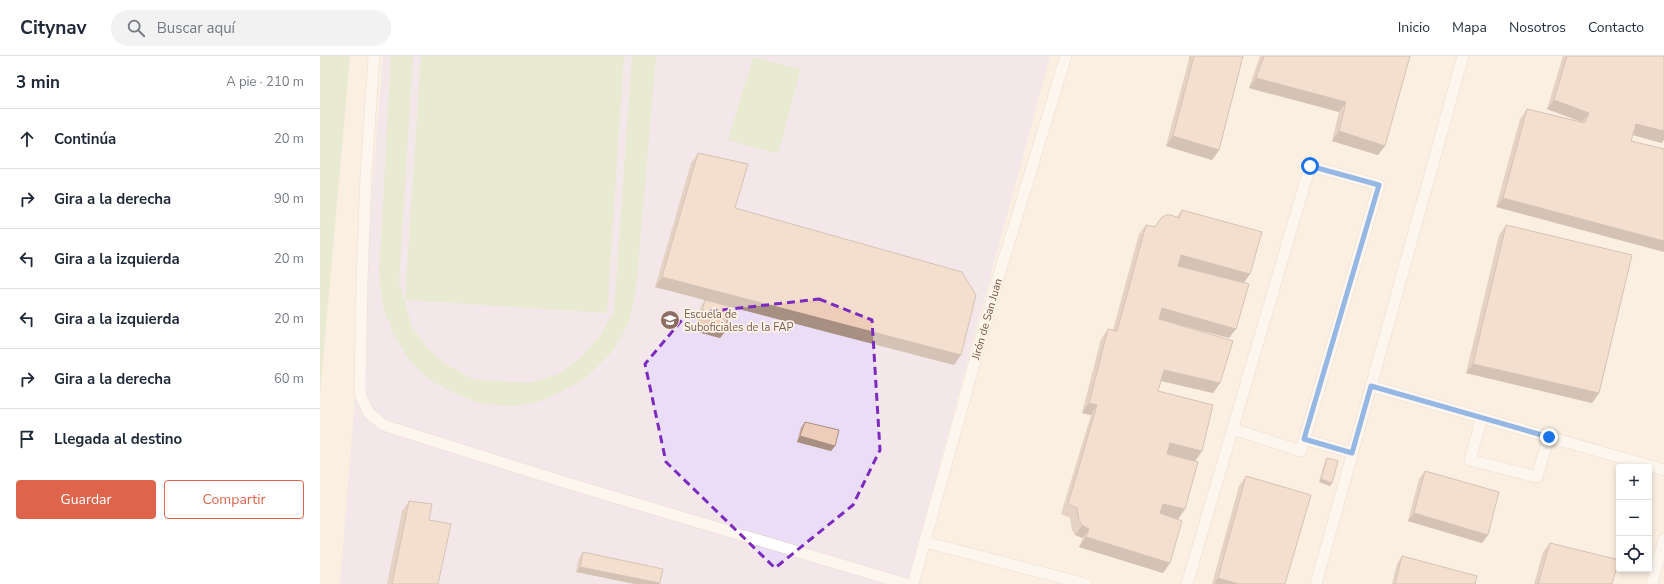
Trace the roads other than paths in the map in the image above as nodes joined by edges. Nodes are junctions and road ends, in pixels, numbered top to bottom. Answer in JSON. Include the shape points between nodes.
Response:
{"nodes":[{"id":1,"x":374,"y":56,"type":"edge"},
{"id":2,"x":1066,"y":56,"type":"edge"},
{"id":3,"x":1463,"y":56,"type":"edge"},
{"id":4,"x":1371,"y":386,"type":"junction"},
{"id":5,"x":1482,"y":417,"type":"junction"},
{"id":6,"x":1233,"y":429,"type":"junction"},
{"id":7,"x":1549,"y":437,"type":"junction"},
{"id":8,"x":1304,"y":439,"type":"junction"},
{"id":9,"x":1352,"y":453,"type":"junction"},
{"id":10,"x":1664,"y":470,"type":"edge"},
{"id":11,"x":1664,"y":539,"type":"edge"},
{"id":12,"x":925,"y":542,"type":"junction"},
{"id":13,"x":906,"y":584,"type":"edge"},
{"id":14,"x":913,"y":584,"type":"edge"},
{"id":15,"x":1086,"y":584,"type":"edge"},
{"id":16,"x":1187,"y":584,"type":"edge"},
{"id":17,"x":1316,"y":584,"type":"edge"},
{"id":18,"x":1652,"y":584,"type":"edge"}],
"edges":[{"from":1,"to":13,"type":"lane","via":[[364,243],[360,388],[364,405],[375,419],[389,427],[560,481]]},
{"from":2,"to":12,"type":"lane","name":"Jirón de San Juan","via":[[996,286]]},
{"from":3,"to":4,"type":"lane"},
{"from":4,"to":5,"type":"lane"},
{"from":4,"to":9,"type":"lane"},
{"from":5,"to":7,"type":"lane"},
{"from":5,"to":7,"type":"lane","via":[[1470,460],[1537,477]]},
{"from":6,"to":8,"type":"lane","via":[[1301,451]]},
{"from":6,"to":8,"type":"lane","via":[[1310,166],[1379,185]]},
{"from":6,"to":16,"type":"lane"},
{"from":7,"to":10,"type":"lane"},
{"from":8,"to":9,"type":"lane"},
{"from":9,"to":17,"type":"lane"},
{"from":11,"to":18,"type":"lane"},
{"from":12,"to":14,"type":"lane","name":"Jirón de San Juan"},
{"from":12,"to":15,"type":"lane"}]}
